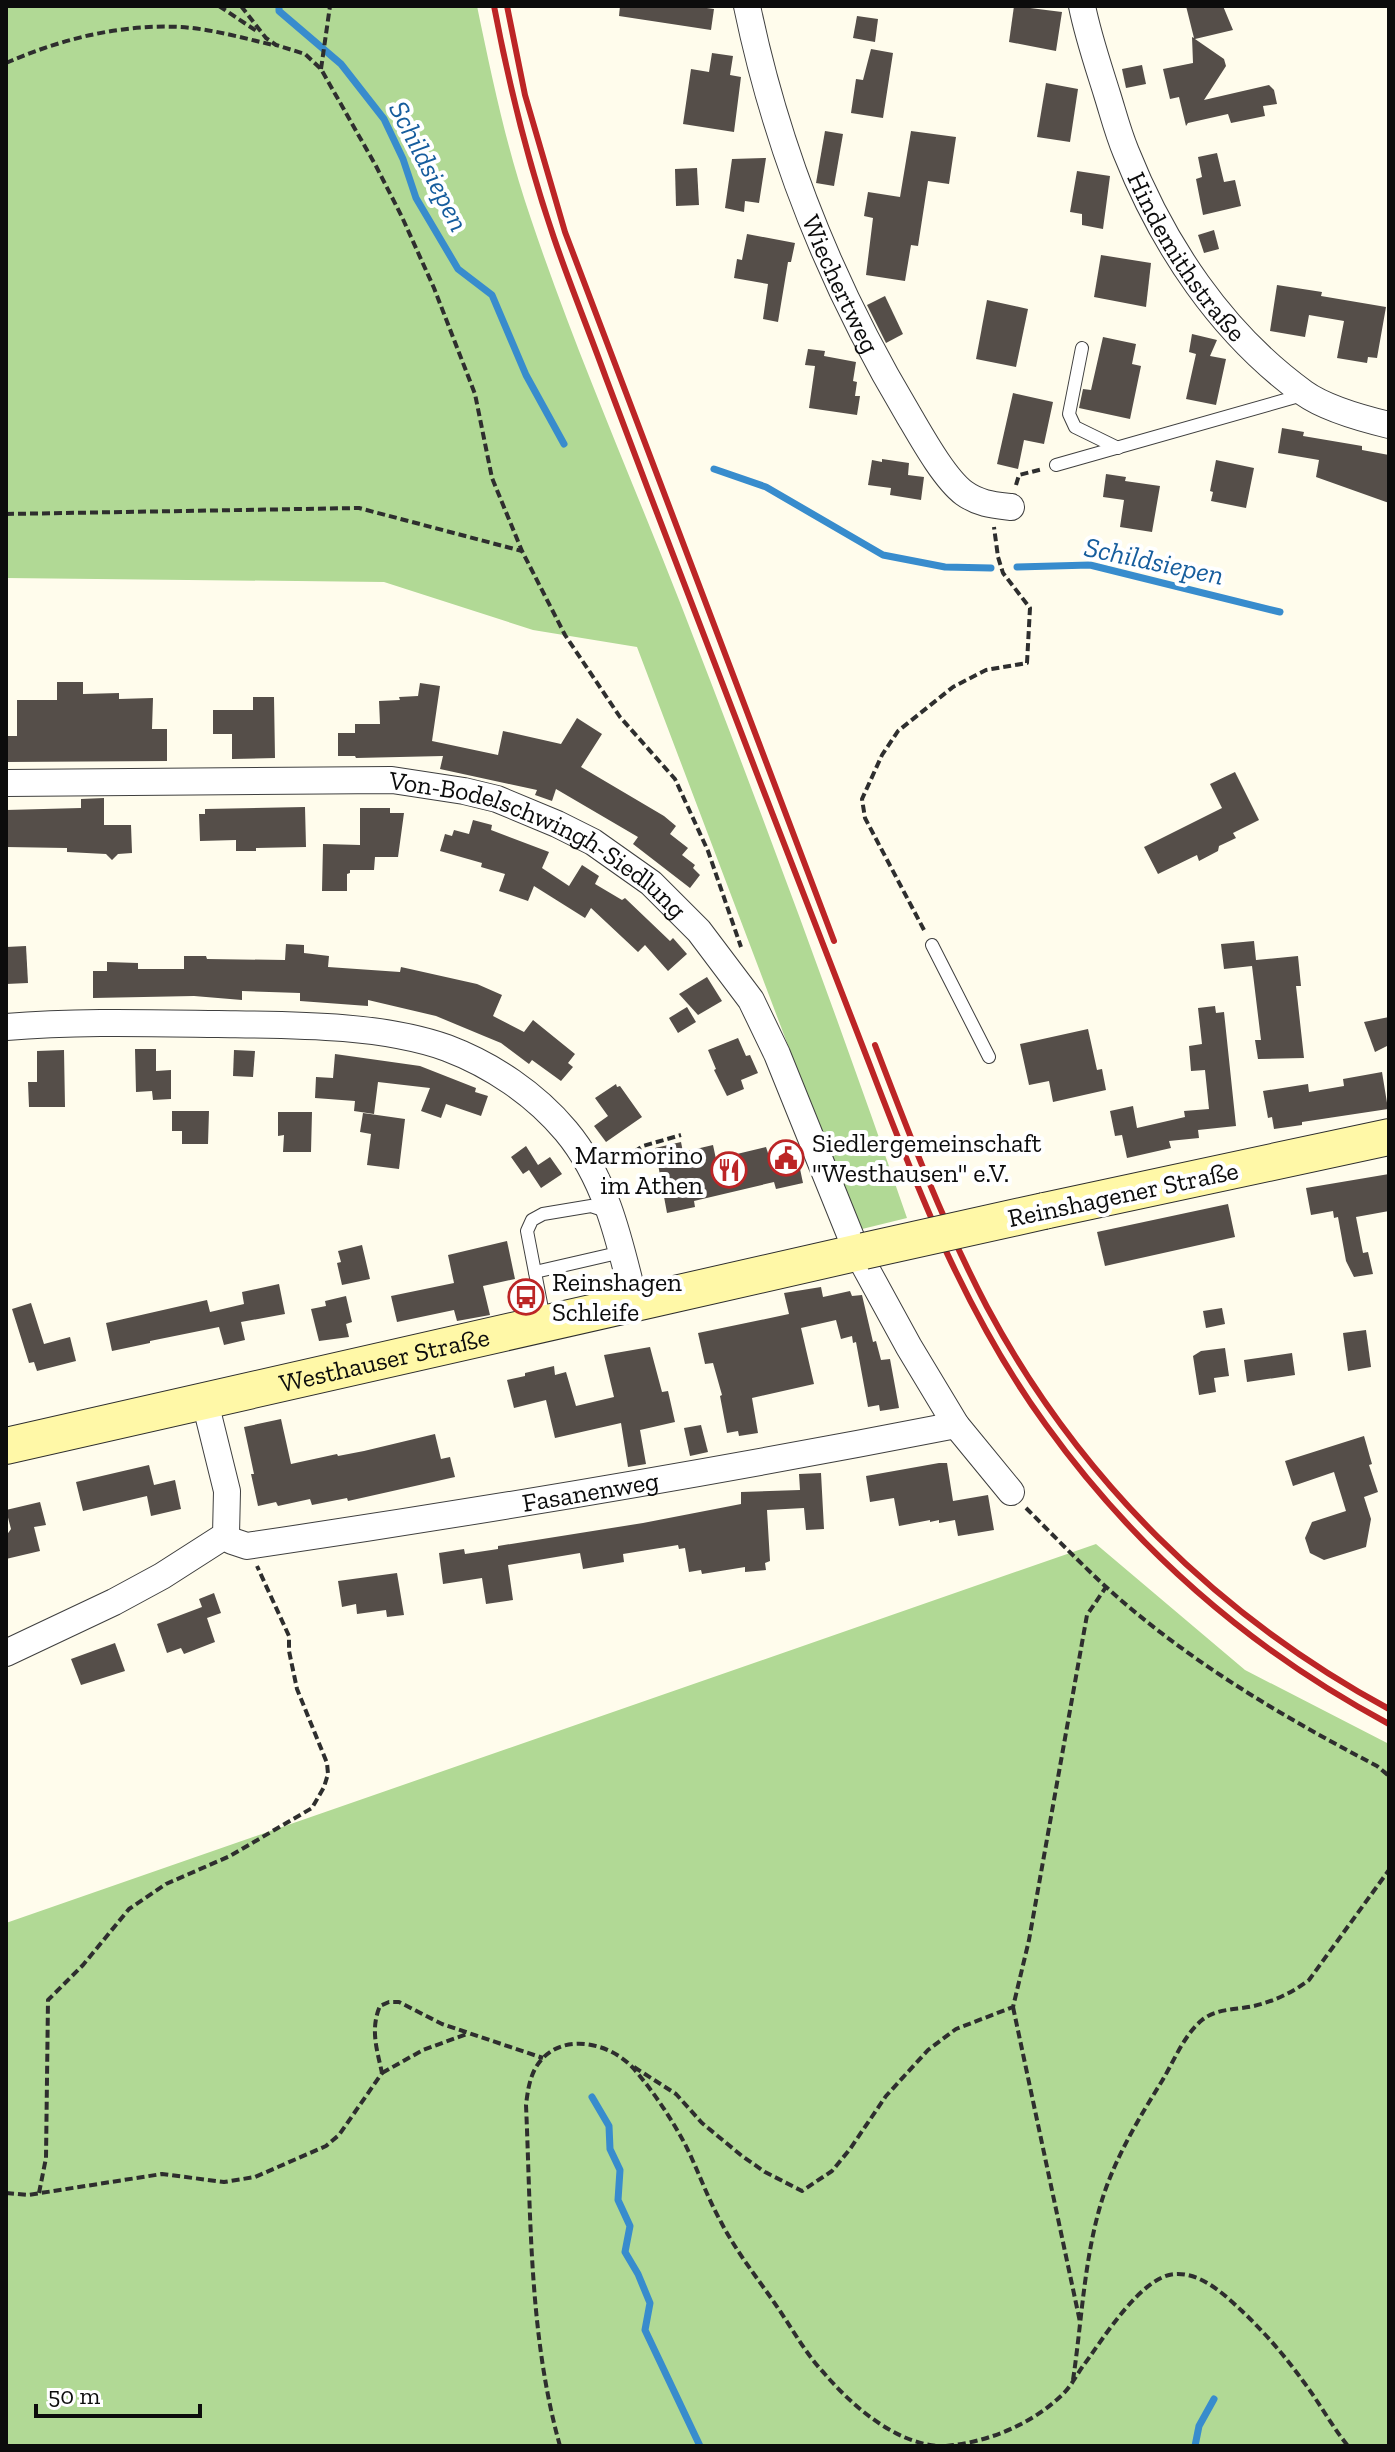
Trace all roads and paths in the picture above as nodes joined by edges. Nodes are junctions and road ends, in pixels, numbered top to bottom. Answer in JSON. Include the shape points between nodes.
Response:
{"nodes":[{"id":1,"x":219,"y":6,"type":"edge"},
{"id":2,"x":241,"y":6,"type":"edge"},
{"id":3,"x":330,"y":6,"type":"edge"},
{"id":4,"x":747,"y":6,"type":"edge"},
{"id":5,"x":1082,"y":6,"type":"edge"},
{"id":6,"x":266,"y":38,"type":"junction"},
{"id":7,"x":276,"y":45,"type":"junction"},
{"id":8,"x":6,"y":63,"type":"edge"},
{"id":9,"x":321,"y":69,"type":"junction"},
{"id":10,"x":1082,"y":348,"type":"dead end"},
{"id":11,"x":1306,"y":394,"type":"junction"},
{"id":12,"x":1389,"y":425,"type":"edge"},
{"id":13,"x":1118,"y":448,"type":"junction"},
{"id":14,"x":1056,"y":465,"type":"joint"},
{"id":15,"x":1001,"y":506,"type":"junction"},
{"id":16,"x":6,"y":514,"type":"edge"},
{"id":17,"x":522,"y":551,"type":"junction"},
{"id":18,"x":6,"y":783,"type":"edge"},
{"id":19,"x":932,"y":945,"type":"joint"},
{"id":20,"x":742,"y":949,"type":"dead end"},
{"id":21,"x":6,"y":1027,"type":"edge"},
{"id":22,"x":989,"y":1057,"type":"dead end"},
{"id":23,"x":681,"y":1135,"type":"dead end"},
{"id":24,"x":1389,"y":1137,"type":"edge"},
{"id":25,"x":596,"y":1179,"type":"junction"},
{"id":26,"x":612,"y":1213,"type":"junction"},
{"id":27,"x":860,"y":1251,"type":"junction"},
{"id":28,"x":622,"y":1252,"type":"junction"},
{"id":29,"x":535,"y":1272,"type":"junction"},
{"id":30,"x":635,"y":1304,"type":"junction"},
{"id":31,"x":545,"y":1325,"type":"junction"},
{"id":32,"x":205,"y":1402,"type":"junction"},
{"id":33,"x":956,"y":1425,"type":"junction"},
{"id":34,"x":6,"y":1446,"type":"edge"},
{"id":35,"x":1011,"y":1492,"type":"joint"},
{"id":36,"x":236,"y":1540,"type":"junction"},
{"id":37,"x":1106,"y":1587,"type":"junction"},
{"id":38,"x":6,"y":1653,"type":"edge"},
{"id":39,"x":1389,"y":1776,"type":"edge"},
{"id":40,"x":1389,"y":1870,"type":"edge"},
{"id":41,"x":1013,"y":2007,"type":"junction"},
{"id":42,"x":469,"y":2033,"type":"junction"},
{"id":43,"x":543,"y":2058,"type":"junction"},
{"id":44,"x":632,"y":2066,"type":"junction"},
{"id":45,"x":382,"y":2073,"type":"junction"},
{"id":46,"x":6,"y":2193,"type":"edge"},
{"id":47,"x":39,"y":2193,"type":"junction"},
{"id":48,"x":1081,"y":2328,"type":"junction"},
{"id":49,"x":1073,"y":2380,"type":"junction"},
{"id":50,"x":560,"y":2446,"type":"edge"},
{"id":51,"x":943,"y":2446,"type":"edge"},
{"id":52,"x":1348,"y":2446,"type":"edge"}],
"edges":[{"from":1,"to":6,"type":"path"},
{"from":2,"to":6,"type":"path"},
{"from":3,"to":9,"type":"path"},
{"from":4,"to":15,"type":"street","name":"Wiechertweg","via":[[789,162],[857,322],[892,388],[961,491],[976,501]]},
{"from":5,"to":11,"type":"street","name":"Hindemithstraße","via":[[1125,151],[1162,228],[1229,324]]},
{"from":6,"to":7,"type":"path"},
{"from":7,"to":8,"type":"path","via":[[182,27],[144,28],[57,42]]},
{"from":7,"to":9,"type":"path","via":[[305,54]]},
{"from":9,"to":17,"type":"path","via":[[376,166],[434,288],[475,394],[492,478]]},
{"from":10,"to":13,"type":"lane","via":[[1069,414],[1075,427]]},
{"from":11,"to":12,"type":"street","name":"Hindemithstraße"},
{"from":11,"to":13,"type":"lane"},
{"from":13,"to":14,"type":"lane"},
{"from":14,"to":15,"type":"path","via":[[1019,475]]},
{"from":15,"to":19,"type":"path","via":[[1000,565],[1030,608],[1027,663],[986,670],[953,687],[898,731],[862,799],[865,818]]},
{"from":16,"to":17,"type":"path","via":[[359,508]]},
{"from":17,"to":20,"type":"path","via":[[565,635],[612,706],[675,779],[708,851]]},
{"from":18,"to":27,"type":"street","name":"Von-Bodelschwingh-Siedlung","via":[[392,780],[497,799],[593,842],[676,905],[751,1000]]},
{"from":19,"to":22,"type":"lane"},
{"from":21,"to":25,"type":"street","via":[[292,1025],[424,1042],[487,1067],[527,1093],[567,1132]]},
{"from":23,"to":25,"type":"path","via":[[643,1146]]},
{"from":24,"to":27,"type":"main road","name":"Reinshagener Straße","bridge":true},
{"from":25,"to":26,"type":"street"},
{"from":26,"to":28,"type":"street"},
{"from":26,"to":29,"type":"lane","via":[[591,1206],[532,1220],[527,1231]]},
{"from":27,"to":30,"type":"main road","name":"Westhauser Straße"},
{"from":27,"to":33,"type":"street"},
{"from":28,"to":29,"type":"lane"},
{"from":28,"to":30,"type":"street"},
{"from":29,"to":31,"type":"lane"},
{"from":30,"to":31,"type":"main road","name":"Westhauser Straße"},
{"from":31,"to":32,"type":"main road","name":"Westhauser Straße"},
{"from":32,"to":34,"type":"main road","name":"Westhauser Straße"},
{"from":32,"to":36,"type":"street"},
{"from":33,"to":35,"type":"street"},
{"from":33,"to":36,"type":"street","name":"Fasanenweg","via":[[479,1512]]},
{"from":35,"to":37,"type":"path"},
{"from":36,"to":38,"type":"street","name":"Fasanenweg"},
{"from":36,"to":47,"type":"path","via":[[267,1585],[289,1636],[297,1689],[328,1774],[312,1808],[230,1856],[166,1884],[129,1909],[48,2000],[46,2158]]},
{"from":37,"to":39,"type":"path","via":[[1272,1708]]},
{"from":37,"to":41,"type":"path","via":[[1087,1615]]},
{"from":40,"to":48,"type":"path","via":[[1309,1980],[1270,2002],[1209,2015],[1184,2043],[1140,2116],[1103,2197],[1089,2252]]},
{"from":41,"to":44,"type":"path","via":[[956,2029],[928,2050],[886,2096],[832,2171],[802,2191],[742,2156],[676,2094]]},
{"from":41,"to":48,"type":"path"},
{"from":42,"to":43,"type":"path"},
{"from":42,"to":45,"type":"path"},
{"from":42,"to":45,"type":"path","via":[[399,2002],[380,2006],[374,2018]]},
{"from":43,"to":44,"type":"path","via":[[564,2047],[590,2043]]},
{"from":43,"to":50,"type":"path","via":[[532,2076],[526,2105],[530,2212],[537,2317]]},
{"from":44,"to":51,"type":"path","via":[[684,2143],[731,2241],[824,2373],[876,2420],[906,2438]]},
{"from":45,"to":47,"type":"path","via":[[326,2146],[255,2177],[224,2182],[162,2174]]},
{"from":46,"to":47,"type":"path"},
{"from":48,"to":49,"type":"path"},
{"from":49,"to":51,"type":"path","via":[[1065,2393],[1024,2423],[990,2437]]},
{"from":49,"to":52,"type":"path","via":[[1142,2291],[1167,2275],[1189,2275],[1219,2291],[1264,2333]]}]}
